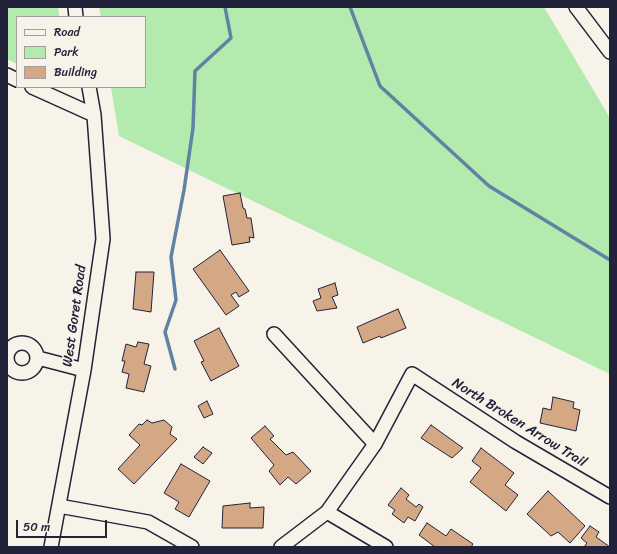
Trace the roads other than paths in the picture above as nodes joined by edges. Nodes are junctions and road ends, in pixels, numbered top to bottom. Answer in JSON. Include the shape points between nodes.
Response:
{"nodes":[{"id":1,"x":576,"y":7,"type":"edge"},
{"id":2,"x":610,"y":52,"type":"edge"},
{"id":3,"x":34,"y":88,"type":"edge"},
{"id":4,"x":89,"y":88,"type":"edge"},
{"id":5,"x":94,"y":116,"type":"junction"},
{"id":6,"x":274,"y":334,"type":"dead end"},
{"id":7,"x":8,"y":351,"type":"edge"},
{"id":8,"x":38,"y":358,"type":"junction"},
{"id":9,"x":11,"y":370,"type":"edge"},
{"id":10,"x":84,"y":370,"type":"junction"},
{"id":11,"x":375,"y":444,"type":"junction"},
{"id":12,"x":610,"y":497,"type":"edge"},
{"id":13,"x":58,"y":506,"type":"junction"},
{"id":14,"x":327,"y":512,"type":"junction"},
{"id":15,"x":51,"y":547,"type":"edge"},
{"id":16,"x":192,"y":547,"type":"edge"},
{"id":17,"x":281,"y":547,"type":"edge"},
{"id":18,"x":386,"y":547,"type":"edge"}],
"edges":[{"from":1,"to":2,"type":"street"},
{"from":3,"to":5,"type":"street"},
{"from":4,"to":5,"type":"street","name":"West Goret Road"},
{"from":5,"to":10,"type":"street","name":"West Goret Road","via":[[103,240]]},
{"from":6,"to":11,"type":"street"},
{"from":7,"to":8,"type":"street","via":[[17,344],[24,343],[35,350]]},
{"from":7,"to":9,"type":"street"},
{"from":8,"to":9,"type":"street","via":[[35,366],[28,372]]},
{"from":8,"to":10,"type":"street"},
{"from":10,"to":13,"type":"street","name":"West Goret Road"},
{"from":11,"to":12,"type":"street","name":"North Broken Arrow Trail","via":[[412,374],[516,442]]},
{"from":11,"to":14,"type":"street"},
{"from":13,"to":15,"type":"street","name":"West Goret Road"},
{"from":13,"to":16,"type":"street","via":[[148,522]]},
{"from":14,"to":17,"type":"street"},
{"from":14,"to":18,"type":"street"}]}
